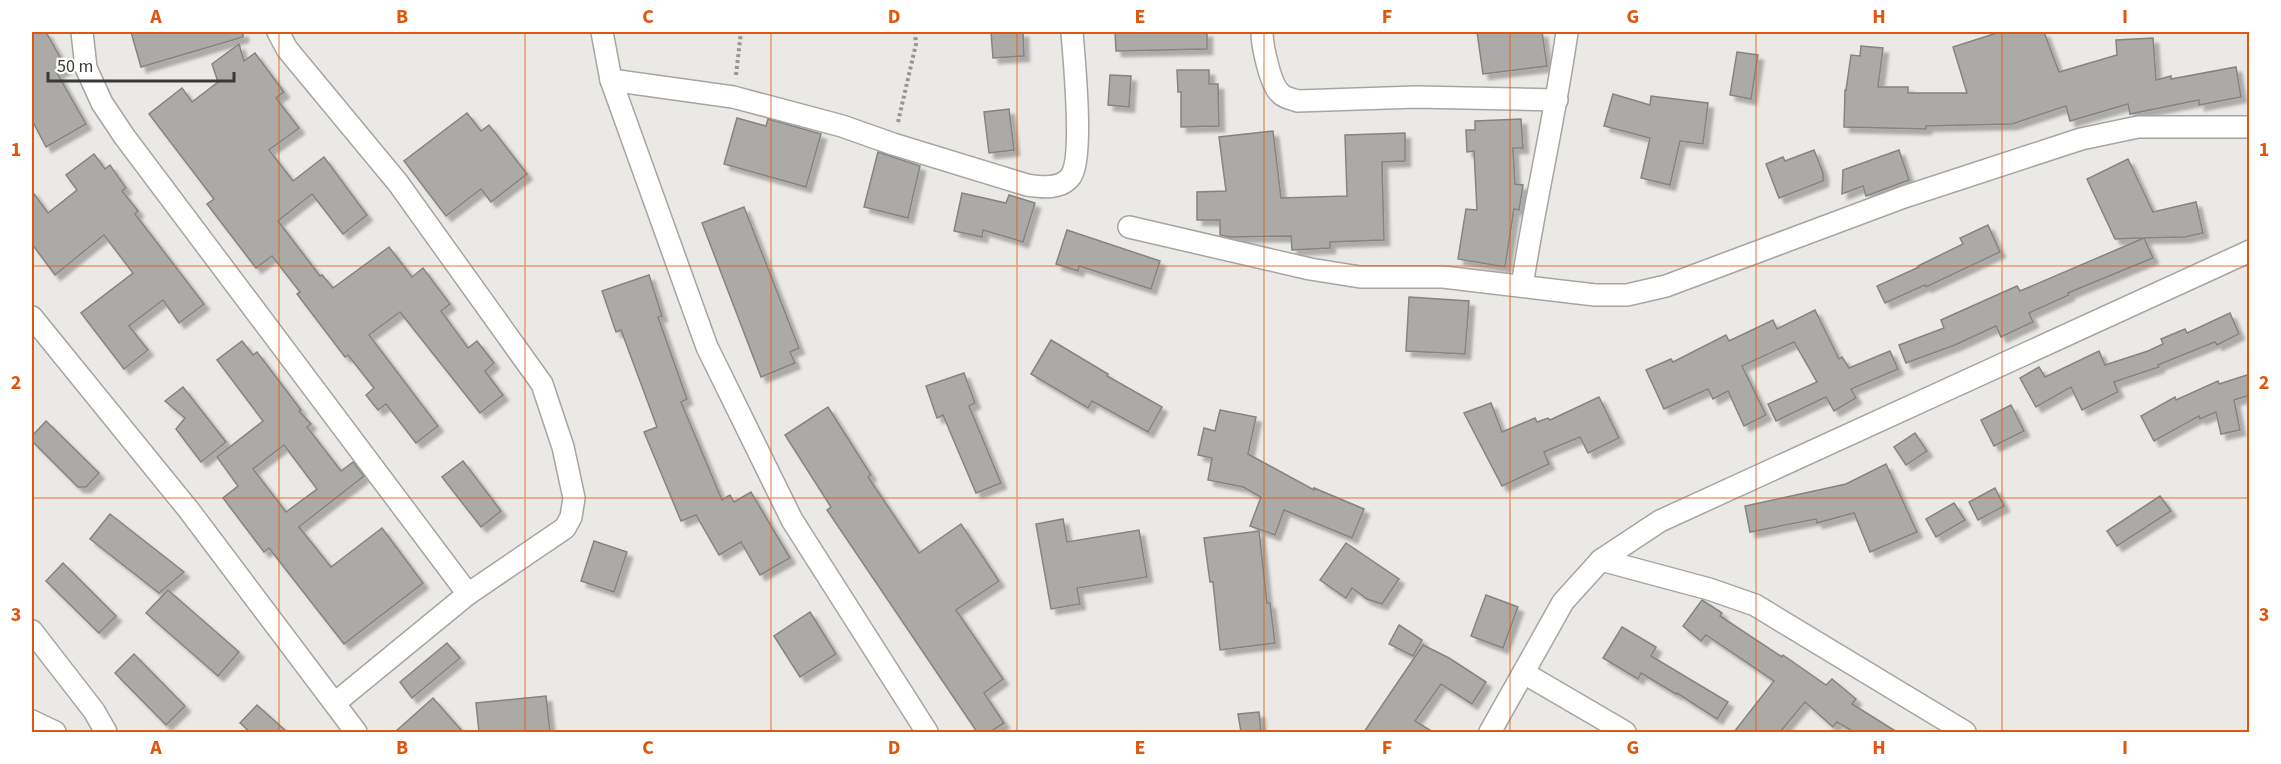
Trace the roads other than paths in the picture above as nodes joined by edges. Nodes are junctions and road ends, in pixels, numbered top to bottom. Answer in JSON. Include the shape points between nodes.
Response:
{"nodes":[{"id":1,"x":82,"y":32,"type":"edge"},
{"id":2,"x":278,"y":32,"type":"edge"},
{"id":3,"x":602,"y":32,"type":"edge"},
{"id":4,"x":1072,"y":32,"type":"edge"},
{"id":5,"x":1262,"y":32,"type":"edge"},
{"id":6,"x":1566,"y":32,"type":"edge"},
{"id":7,"x":611,"y":80,"type":"junction"},
{"id":8,"x":1557,"y":100,"type":"junction"},
{"id":9,"x":2250,"y":127,"type":"edge"},
{"id":10,"x":1129,"y":227,"type":"dead end"},
{"id":11,"x":2250,"y":251,"type":"edge"},
{"id":12,"x":1522,"y":286,"type":"junction"},
{"id":13,"x":32,"y":317,"type":"edge"},
{"id":14,"x":1601,"y":560,"type":"junction"},
{"id":15,"x":468,"y":594,"type":"junction"},
{"id":16,"x":32,"y":632,"type":"edge"},
{"id":17,"x":1524,"y":673,"type":"junction"},
{"id":18,"x":335,"y":703,"type":"junction"},
{"id":19,"x":32,"y":721,"type":"edge"},
{"id":20,"x":55,"y":732,"type":"edge"},
{"id":21,"x":106,"y":732,"type":"edge"},
{"id":22,"x":356,"y":732,"type":"edge"},
{"id":23,"x":927,"y":732,"type":"edge"},
{"id":24,"x":1490,"y":732,"type":"edge"},
{"id":25,"x":1625,"y":732,"type":"edge"},
{"id":26,"x":1965,"y":732,"type":"edge"}],
"edges":[{"from":1,"to":15,"type":"street","via":[[86,68],[123,136]]},
{"from":2,"to":15,"type":"street","via":[[287,49],[398,183],[542,384],[546,395],[568,468],[574,498],[571,517],[565,528]]},
{"from":3,"to":7,"type":"street"},
{"from":4,"to":7,"type":"street","via":[[1076,163],[1070,178],[1057,186],[1027,185],[842,126],[733,97]]},
{"from":5,"to":8,"type":"street","via":[[1275,87],[1282,95],[1298,101],[1416,97]]},
{"from":6,"to":8,"type":"street"},
{"from":7,"to":23,"type":"street","via":[[717,368],[792,520]]},
{"from":8,"to":12,"type":"street"},
{"from":9,"to":12,"type":"street","via":[[2138,127],[2080,139],[1904,197],[1666,286],[1627,294],[1595,295]]},
{"from":10,"to":12,"type":"street","via":[[1360,277],[1443,277]]},
{"from":11,"to":14,"type":"street","via":[[1671,516]]},
{"from":13,"to":18,"type":"street","via":[[188,509]]},
{"from":14,"to":17,"type":"street","via":[[1563,602]]},
{"from":14,"to":26,"type":"street","via":[[1755,605]]},
{"from":15,"to":18,"type":"street"},
{"from":16,"to":21,"type":"street"},
{"from":17,"to":24,"type":"street"},
{"from":17,"to":25,"type":"street"},
{"from":18,"to":22,"type":"street"},
{"from":19,"to":20,"type":"street"}]}
